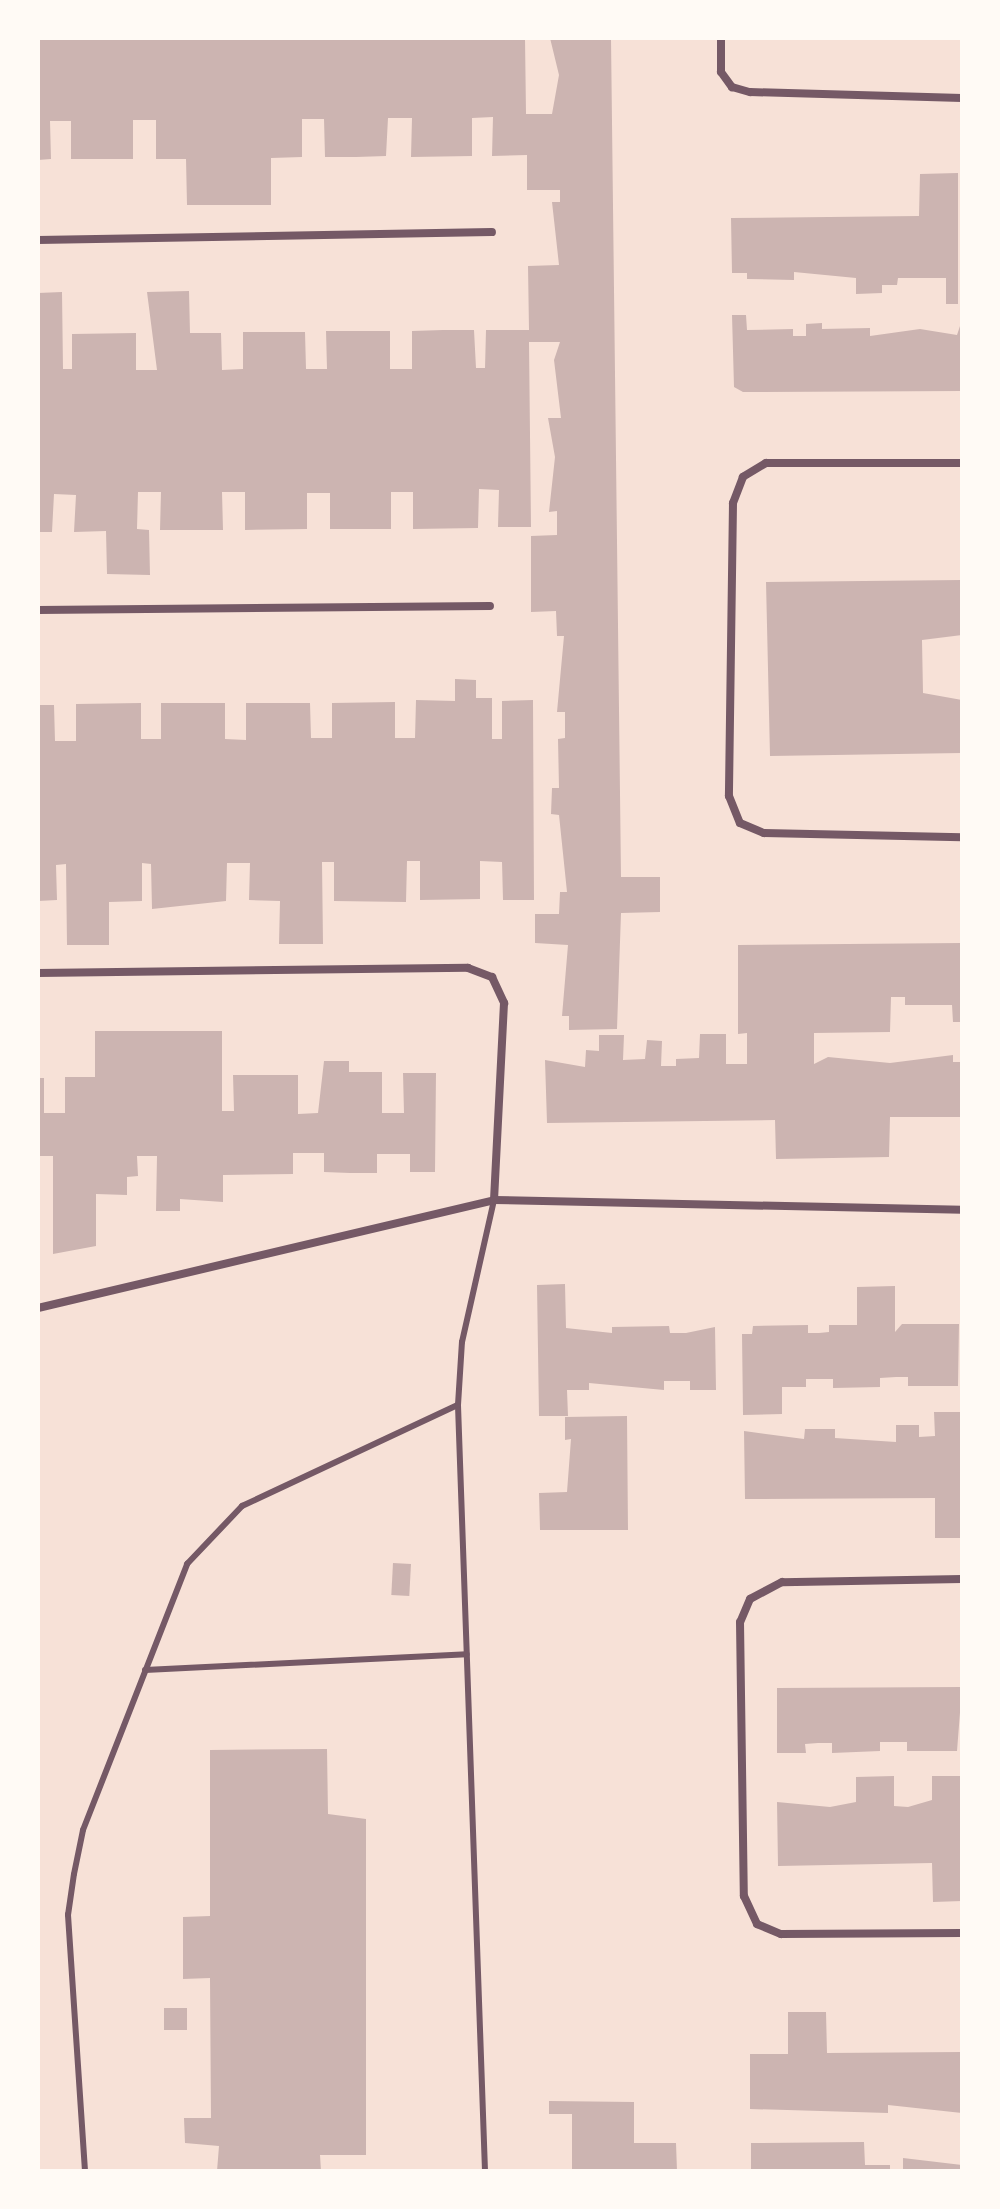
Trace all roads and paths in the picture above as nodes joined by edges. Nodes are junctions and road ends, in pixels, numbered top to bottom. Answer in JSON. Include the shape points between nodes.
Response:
{"nodes":[{"id":1,"x":721,"y":38,"type":"edge"},
{"id":2,"x":962,"y":98,"type":"edge"},
{"id":3,"x":492,"y":232,"type":"dead end"},
{"id":4,"x":38,"y":240,"type":"edge"},
{"id":5,"x":962,"y":463,"type":"edge"},
{"id":6,"x":490,"y":606,"type":"dead end"},
{"id":7,"x":38,"y":610,"type":"edge"},
{"id":8,"x":962,"y":837,"type":"edge"},
{"id":9,"x":38,"y":973,"type":"edge"},
{"id":10,"x":494,"y":1200,"type":"junction"},
{"id":11,"x":962,"y":1210,"type":"edge"},
{"id":12,"x":39,"y":1309,"type":"edge"},
{"id":13,"x":458,"y":1405,"type":"junction"},
{"id":14,"x":962,"y":1579,"type":"edge"},
{"id":15,"x":467,"y":1654,"type":"junction"},
{"id":16,"x":145,"y":1670,"type":"junction"},
{"id":17,"x":962,"y":1933,"type":"edge"},
{"id":18,"x":85,"y":2171,"type":"edge"},
{"id":19,"x":485,"y":2171,"type":"edge"}],
"edges":[{"from":1,"to":2,"type":"street","via":[[721,72],[732,87],[750,92]]},
{"from":3,"to":4,"type":"street"},
{"from":5,"to":8,"type":"street","via":[[766,463],[743,477],[733,503],[729,796],[740,823],[764,833]]},
{"from":6,"to":7,"type":"street"},
{"from":9,"to":10,"type":"street","via":[[468,968],[492,977],[504,1003]]},
{"from":10,"to":11,"type":"street"},
{"from":10,"to":12,"type":"street"},
{"from":10,"to":13,"type":"lane","via":[[462,1342]]},
{"from":13,"to":15,"type":"lane"},
{"from":13,"to":16,"type":"lane","via":[[242,1506],[208,1534],[187,1564]]},
{"from":14,"to":17,"type":"street","via":[[782,1582],[750,1599],[740,1622],[744,1896],[757,1924],[781,1934]]},
{"from":15,"to":16,"type":"lane"},
{"from":15,"to":19,"type":"lane"},
{"from":16,"to":18,"type":"lane","via":[[83,1830],[68,1915]]}]}
